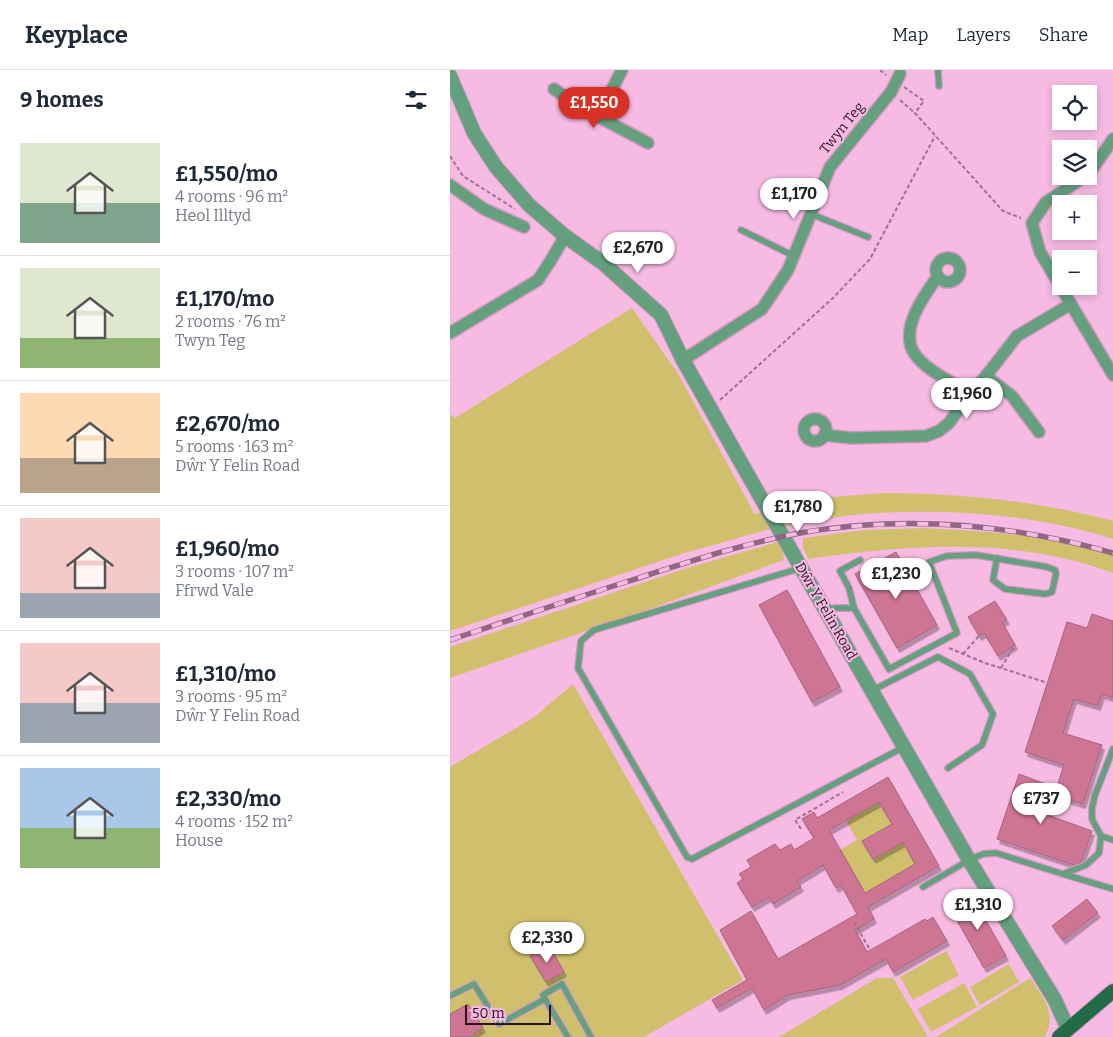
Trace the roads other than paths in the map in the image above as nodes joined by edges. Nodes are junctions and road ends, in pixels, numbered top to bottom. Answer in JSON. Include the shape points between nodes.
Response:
{"nodes":[{"id":1,"x":622,"y":70,"type":"edge"},
{"id":2,"x":938,"y":70,"type":"edge"},
{"id":3,"x":450,"y":76,"type":"edge"},
{"id":4,"x":897,"y":79,"type":"edge"},
{"id":5,"x":939,"y":86,"type":"dead end"},
{"id":6,"x":554,"y":89,"type":"dead end"},
{"id":7,"x":598,"y":116,"type":"junction"},
{"id":8,"x":1113,"y":139,"type":"edge"},
{"id":9,"x":648,"y":142,"type":"dead end"},
{"id":10,"x":1097,"y":162,"type":"edge"},
{"id":11,"x":450,"y":185,"type":"edge"},
{"id":12,"x":1072,"y":185,"type":"edge"},
{"id":13,"x":811,"y":214,"type":"junction"},
{"id":14,"x":524,"y":227,"type":"dead end"},
{"id":15,"x":741,"y":230,"type":"dead end"},
{"id":16,"x":565,"y":236,"type":"junction"},
{"id":17,"x":868,"y":237,"type":"dead end"},
{"id":18,"x":794,"y":256,"type":"junction"},
{"id":19,"x":938,"y":276,"type":"dead end"},
{"id":20,"x":1071,"y":304,"type":"junction"},
{"id":21,"x":451,"y":330,"type":"edge"},
{"id":22,"x":683,"y":360,"type":"junction"},
{"id":23,"x":1113,"y":375,"type":"edge"},
{"id":24,"x":986,"y":376,"type":"junction"},
{"id":25,"x":970,"y":393,"type":"junction"},
{"id":26,"x":1039,"y":432,"type":"dead end"},
{"id":27,"x":824,"y":435,"type":"dead end"},
{"id":28,"x":996,"y":558,"type":"junction"},
{"id":29,"x":860,"y":560,"type":"dead end"},
{"id":30,"x":801,"y":568,"type":"junction"},
{"id":31,"x":854,"y":608,"type":"junction"},
{"id":32,"x":826,"y":610,"type":"junction"},
{"id":33,"x":871,"y":691,"type":"junction"},
{"id":34,"x":904,"y":747,"type":"junction"},
{"id":35,"x":1113,"y":749,"type":"edge"},
{"id":36,"x":948,"y":768,"type":"dead end"},
{"id":37,"x":1101,"y":836,"type":"junction"},
{"id":38,"x":1113,"y":840,"type":"edge"},
{"id":39,"x":969,"y":860,"type":"junction"},
{"id":40,"x":1063,"y":874,"type":"junction"},
{"id":41,"x":923,"y":887,"type":"dead end"},
{"id":42,"x":1113,"y":889,"type":"edge"},
{"id":43,"x":1113,"y":990,"type":"edge"},
{"id":44,"x":450,"y":996,"type":"edge"},
{"id":45,"x":545,"y":998,"type":"junction"},
{"id":46,"x":1066,"y":1033,"type":"edge"},
{"id":47,"x":568,"y":1037,"type":"edge"},
{"id":48,"x":591,"y":1037,"type":"edge"}],
"edges":[{"from":1,"to":7,"type":"street"},
{"from":2,"to":5,"type":"lane"},
{"from":3,"to":16,"type":"street","name":"Dŵr Y Felin Road","via":[[474,132],[496,166],[529,205]]},
{"from":4,"to":13,"type":"street","name":"Twyn Teg","via":[[830,166]]},
{"from":6,"to":7,"type":"street"},
{"from":7,"to":9,"type":"street"},
{"from":8,"to":10,"type":"street"},
{"from":11,"to":14,"type":"street","via":[[484,209]]},
{"from":12,"to":20,"type":"street","via":[[1046,202],[1032,223],[1040,252]]},
{"from":13,"to":17,"type":"lane"},
{"from":13,"to":18,"type":"street","name":"Twyn Teg"},
{"from":15,"to":18,"type":"lane"},
{"from":16,"to":21,"type":"street","via":[[538,280]]},
{"from":16,"to":22,"type":"street","name":"Dŵr Y Felin Road","via":[[604,264],[660,315]]},
{"from":18,"to":22,"type":"street","name":"Twyn Teg","via":[[762,310]]},
{"from":19,"to":25,"type":"street","via":[[920,301],[911,325],[913,352],[934,372]]},
{"from":20,"to":23,"type":"street"},
{"from":20,"to":24,"type":"street","via":[[1017,336]]},
{"from":22,"to":30,"type":"street","name":"Dŵr Y Felin Road"},
{"from":24,"to":25,"type":"street"},
{"from":24,"to":26,"type":"street","via":[[1012,396]]},
{"from":25,"to":27,"type":"street","via":[[949,423],[926,436],[852,438]]},
{"from":28,"to":28,"type":"lane","via":[[1055,570],[1052,592],[1005,589],[994,580]]},
{"from":28,"to":31,"type":"lane","via":[[947,556],[928,562],[957,633],[889,669]]},
{"from":29,"to":31,"type":"lane","via":[[840,571]]},
{"from":30,"to":32,"type":"street","name":"Dŵr Y Felin Road"},
{"from":30,"to":34,"type":"lane","via":[[594,630],[581,641],[578,668],[687,856],[692,859]]},
{"from":31,"to":32,"type":"lane"},
{"from":32,"to":33,"type":"street","name":"Dŵr Y Felin Road"},
{"from":33,"to":34,"type":"street","name":"Dŵr Y Felin Road"},
{"from":33,"to":36,"type":"lane","via":[[938,657],[970,674],[993,714],[982,746]]},
{"from":34,"to":39,"type":"street","name":"Dŵr Y Felin Road"},
{"from":35,"to":37,"type":"lane","via":[[1092,808],[1092,819]]},
{"from":37,"to":38,"type":"lane"},
{"from":37,"to":40,"type":"lane","via":[[1099,854],[1086,865]]},
{"from":39,"to":40,"type":"lane","via":[[996,853]]},
{"from":39,"to":41,"type":"lane"},
{"from":39,"to":46,"type":"street","name":"Dŵr Y Felin Road","via":[[1055,1000]]},
{"from":40,"to":42,"type":"lane"},
{"from":43,"to":46,"type":"main road"},
{"from":44,"to":45,"type":"lane","via":[[474,984],[499,1024]]},
{"from":45,"to":47,"type":"lane"},
{"from":45,"to":48,"type":"lane","via":[[543,995],[562,984]]}]}
